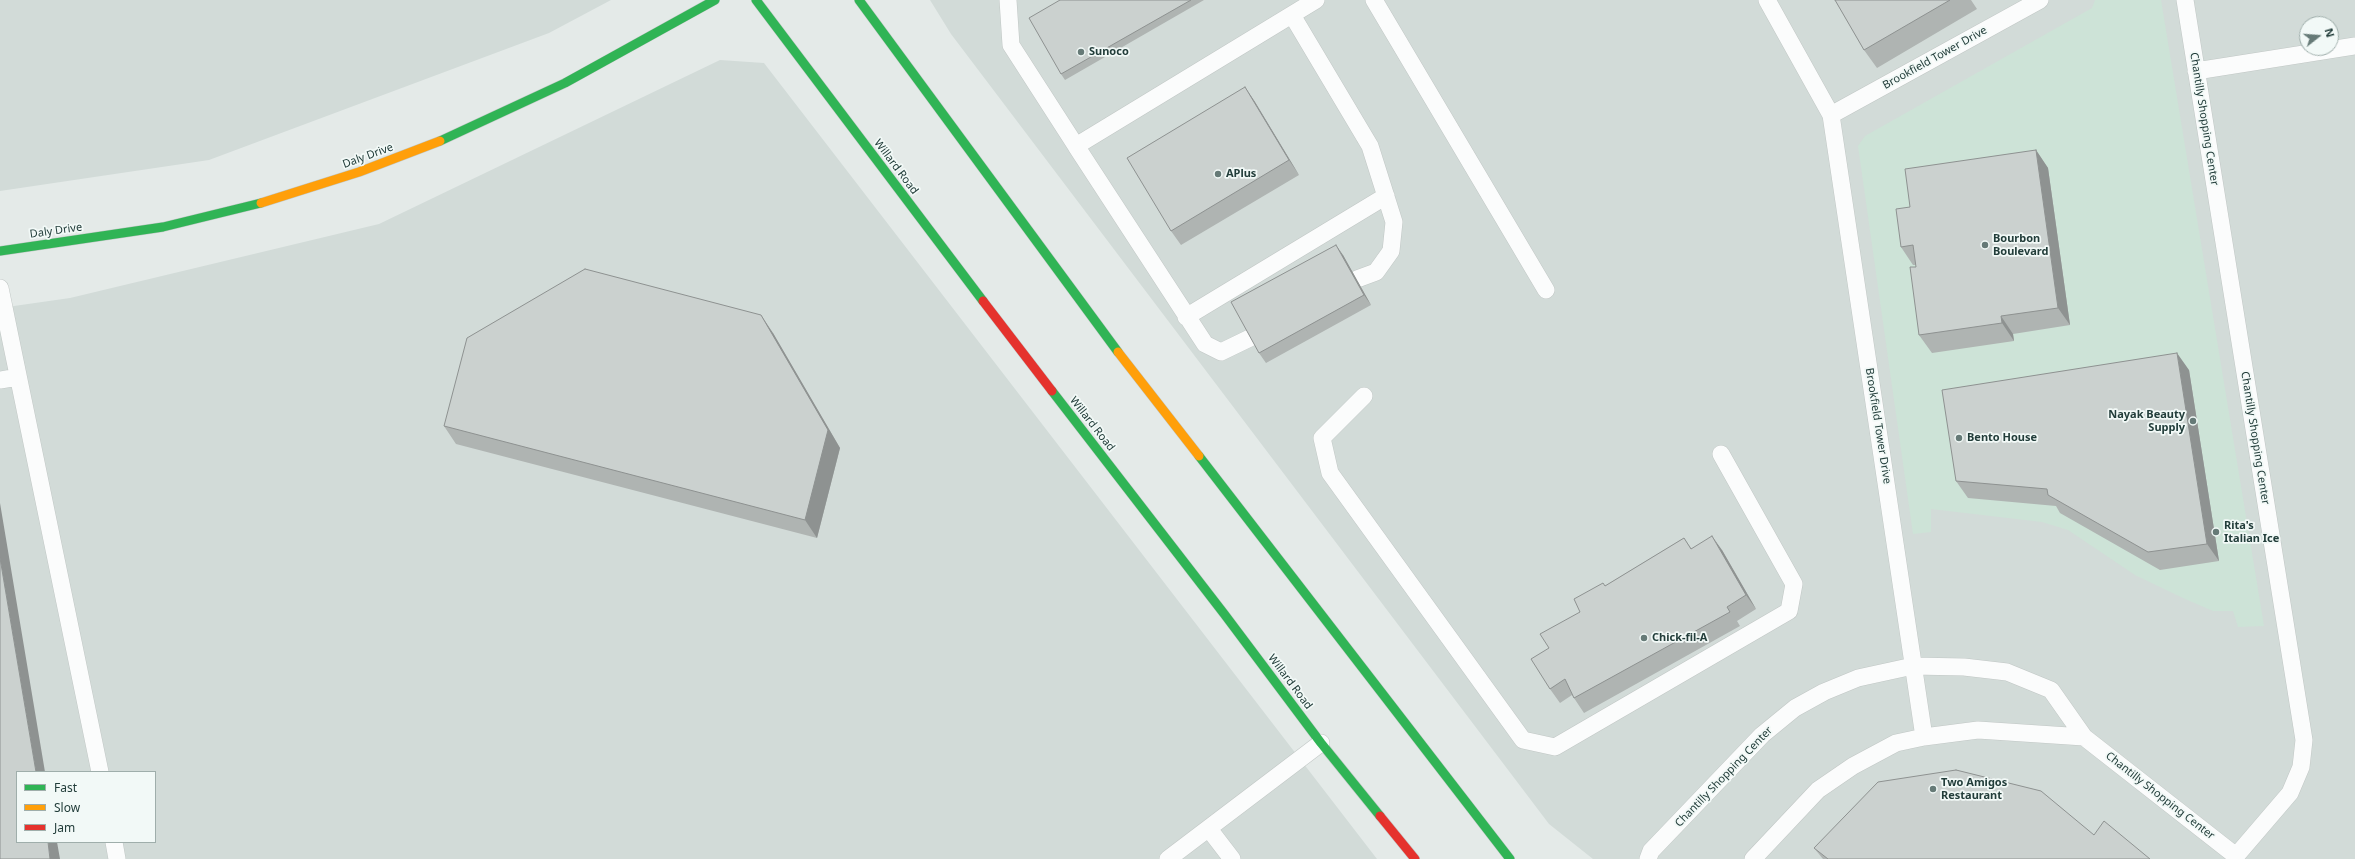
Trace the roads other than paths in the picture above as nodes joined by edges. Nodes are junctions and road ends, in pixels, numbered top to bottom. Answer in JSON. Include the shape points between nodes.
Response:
{"nodes":[{"id":1,"x":715,"y":0,"type":"edge"},
{"id":2,"x":756,"y":0,"type":"edge"},
{"id":3,"x":858,"y":0,"type":"edge"},
{"id":4,"x":1008,"y":0,"type":"edge"},
{"id":5,"x":1316,"y":0,"type":"edge"},
{"id":6,"x":1374,"y":0,"type":"edge"},
{"id":7,"x":1767,"y":0,"type":"edge"},
{"id":8,"x":2040,"y":0,"type":"edge"},
{"id":9,"x":2185,"y":0,"type":"edge"},
{"id":10,"x":1292,"y":15,"type":"junction"},
{"id":11,"x":2355,"y":46,"type":"edge"},
{"id":12,"x":2196,"y":71,"type":"junction"},
{"id":13,"x":1831,"y":115,"type":"junction"},
{"id":14,"x":1076,"y":146,"type":"junction"},
{"id":15,"x":1386,"y":196,"type":"junction"},
{"id":16,"x":0,"y":251,"type":"edge"},
{"id":17,"x":1357,"y":279,"type":"edge"},
{"id":18,"x":0,"y":288,"type":"edge"},
{"id":19,"x":1546,"y":290,"type":"dead end"},
{"id":20,"x":1186,"y":317,"type":"junction"},
{"id":21,"x":1252,"y":337,"type":"edge"},
{"id":22,"x":18,"y":377,"type":"junction"},
{"id":23,"x":0,"y":380,"type":"edge"},
{"id":24,"x":1364,"y":396,"type":"dead end"},
{"id":25,"x":1721,"y":454,"type":"dead end"},
{"id":26,"x":1913,"y":666,"type":"junction"},
{"id":27,"x":2084,"y":736,"type":"junction"},
{"id":28,"x":1924,"y":737,"type":"junction"},
{"id":29,"x":1321,"y":743,"type":"junction"},
{"id":30,"x":100,"y":771,"type":"edge"},
{"id":31,"x":1210,"y":829,"type":"junction"},
{"id":32,"x":114,"y":843,"type":"edge"},
{"id":33,"x":2238,"y":858,"type":"edge"},
{"id":34,"x":117,"y":859,"type":"edge"},
{"id":35,"x":1168,"y":859,"type":"edge"},
{"id":36,"x":1232,"y":859,"type":"edge"},
{"id":37,"x":1415,"y":859,"type":"edge"},
{"id":38,"x":1510,"y":859,"type":"edge"},
{"id":39,"x":1648,"y":859,"type":"edge"},
{"id":40,"x":1753,"y":859,"type":"edge"}],
"edges":[{"from":1,"to":16,"type":"main road","name":"Daly Drive","via":[[565,83],[498,116],[359,172],[289,196],[209,217],[163,227]]},
{"from":2,"to":29,"type":"main road","name":"Willard Road","via":[[1017,348]]},
{"from":3,"to":38,"type":"main road","via":[[1090,316]]},
{"from":4,"to":14,"type":"lane","via":[[1011,45]]},
{"from":5,"to":10,"type":"lane"},
{"from":6,"to":19,"type":"lane"},
{"from":7,"to":13,"type":"lane","name":"Brookfield Tower Drive"},
{"from":8,"to":13,"type":"lane","name":"Brookfield Tower Drive"},
{"from":9,"to":12,"type":"lane","name":"Chantilly Shopping Center"},
{"from":10,"to":14,"type":"lane"},
{"from":10,"to":15,"type":"lane","via":[[1370,146]]},
{"from":11,"to":12,"type":"lane"},
{"from":12,"to":33,"type":"lane","name":"Chantilly Shopping Center","via":[[2304,740],[2301,767],[2290,793]]},
{"from":13,"to":26,"type":"lane","name":"Brookfield Tower Drive"},
{"from":14,"to":20,"type":"lane"},
{"from":15,"to":17,"type":"lane","via":[[1394,222],[1391,251],[1376,272]]},
{"from":15,"to":20,"type":"lane"},
{"from":18,"to":22,"type":"lane"},
{"from":20,"to":21,"type":"lane","via":[[1205,344],[1220,352]]},
{"from":22,"to":23,"type":"lane"},
{"from":22,"to":30,"type":"lane"},
{"from":24,"to":25,"type":"lane","via":[[1322,438],[1330,473],[1523,740],[1555,747],[1789,611],[1794,584]]},
{"from":26,"to":27,"type":"lane","name":"Chantilly Shopping Center","via":[[1964,667],[2007,672],[2051,690]]},
{"from":26,"to":28,"type":"lane","name":"Brookfield Tower Drive"},
{"from":26,"to":39,"type":"lane","name":"Chantilly Shopping Center","via":[[1858,678],[1795,708],[1762,735],[1651,851]]},
{"from":27,"to":28,"type":"lane","via":[[1978,730]]},
{"from":27,"to":33,"type":"lane","name":"Chantilly Shopping Center"},
{"from":28,"to":40,"type":"lane","via":[[1896,743],[1853,766],[1818,790]]},
{"from":29,"to":31,"type":"lane"},
{"from":29,"to":37,"type":"main road","name":"Willard Road"},
{"from":31,"to":35,"type":"lane"},
{"from":31,"to":36,"type":"lane"},
{"from":32,"to":34,"type":"lane"}]}
